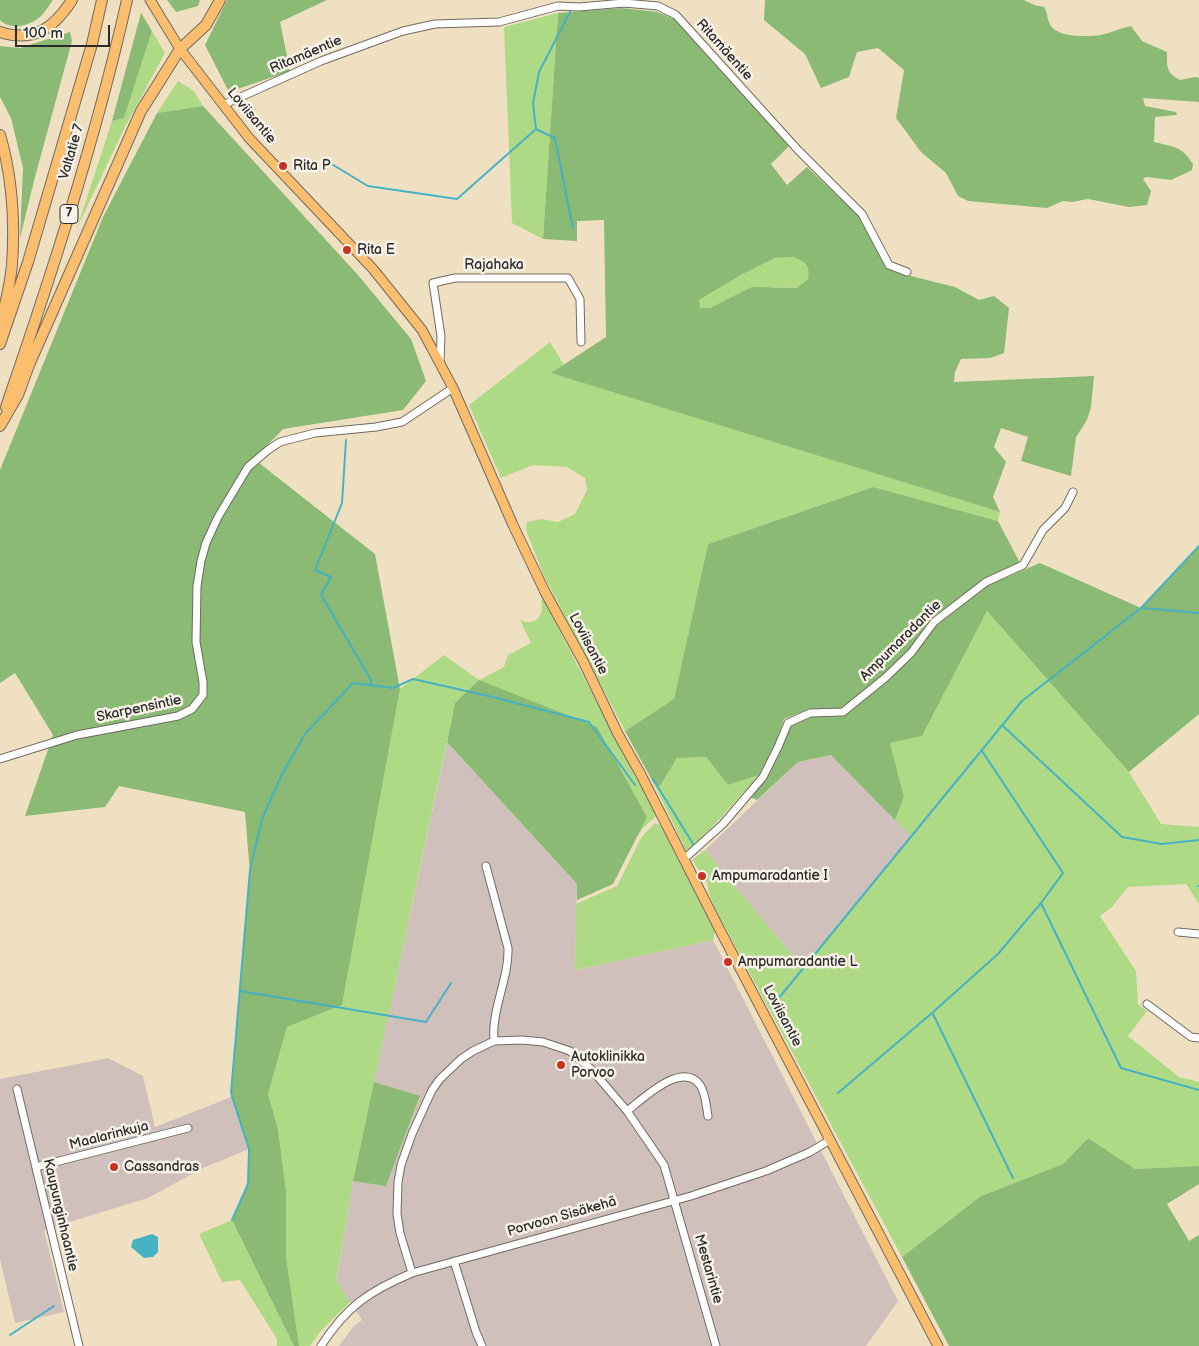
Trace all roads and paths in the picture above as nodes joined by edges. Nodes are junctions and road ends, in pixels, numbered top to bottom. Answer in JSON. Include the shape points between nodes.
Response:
{"nodes":[{"id":1,"x":72,"y":0,"type":"edge"},
{"id":2,"x":102,"y":0,"type":"edge"},
{"id":3,"x":128,"y":0,"type":"edge"},
{"id":4,"x":150,"y":0,"type":"edge"},
{"id":5,"x":220,"y":0,"type":"edge"},
{"id":6,"x":567,"y":0,"type":"edge"},
{"id":7,"x":558,"y":6,"type":"junction"},
{"id":8,"x":0,"y":32,"type":"edge"},
{"id":9,"x":180,"y":49,"type":"junction"},
{"id":10,"x":223,"y":105,"type":"junction"},
{"id":11,"x":0,"y":134,"type":"edge"},
{"id":12,"x":907,"y":272,"type":"dead end"},
{"id":13,"x":0,"y":327,"type":"edge"},
{"id":14,"x":581,"y":342,"type":"dead end"},
{"id":15,"x":0,"y":344,"type":"edge"},
{"id":16,"x":440,"y":362,"type":"junction"},
{"id":17,"x":454,"y":388,"type":"junction"},
{"id":18,"x":0,"y":425,"type":"edge"},
{"id":19,"x":1073,"y":492,"type":"dead end"},
{"id":20,"x":0,"y":759,"type":"edge"},
{"id":21,"x":684,"y":859,"type":"junction"},
{"id":22,"x":486,"y":866,"type":"dead end"},
{"id":23,"x":1178,"y":932,"type":"dead end"},
{"id":24,"x":1199,"y":934,"type":"edge"},
{"id":25,"x":1147,"y":1004,"type":"dead end"},
{"id":26,"x":1199,"y":1038,"type":"edge"},
{"id":27,"x":494,"y":1041,"type":"junction"},
{"id":28,"x":18,"y":1089,"type":"dead end"},
{"id":29,"x":627,"y":1111,"type":"junction"},
{"id":30,"x":708,"y":1116,"type":"dead end"},
{"id":31,"x":188,"y":1128,"type":"dead end"},
{"id":32,"x":830,"y":1140,"type":"junction"},
{"id":33,"x":36,"y":1167,"type":"junction"},
{"id":34,"x":675,"y":1199,"type":"junction"},
{"id":35,"x":454,"y":1261,"type":"junction"},
{"id":36,"x":412,"y":1273,"type":"junction"},
{"id":37,"x":79,"y":1346,"type":"edge"},
{"id":38,"x":321,"y":1346,"type":"edge"},
{"id":39,"x":482,"y":1346,"type":"edge"},
{"id":40,"x":716,"y":1346,"type":"edge"},
{"id":41,"x":938,"y":1346,"type":"edge"}],
"edges":[{"from":1,"to":8,"type":"highway","via":[[59,19],[41,32],[19,36]]},
{"from":2,"to":15,"type":"highway","name":"Valtatie 7","number":"7","via":[[28,262]]},
{"from":3,"to":18,"type":"highway","name":"Valtatie 7","number":"7","via":[[53,269]]},
{"from":4,"to":9,"type":"main road","name":"Loviisantie"},
{"from":5,"to":9,"type":"highway","via":[[206,26]]},
{"from":6,"to":7,"type":"street"},
{"from":7,"to":10,"type":"street","name":"Ritamäentie","via":[[499,22],[436,24],[403,31],[321,61]]},
{"from":7,"to":12,"type":"street","name":"Ritamäentie","via":[[624,2],[658,6],[676,14],[798,150],[862,214],[889,265]]},
{"from":9,"to":10,"type":"main road","name":"Loviisantie"},
{"from":9,"to":18,"type":"highway","via":[[131,130],[18,395]]},
{"from":10,"to":16,"type":"main road","name":"Loviisantie","via":[[249,138],[373,269],[422,330]]},
{"from":11,"to":13,"type":"highway","via":[[9,173],[12,233],[12,266]]},
{"from":14,"to":16,"type":"street","name":"Rajahaka","via":[[580,299],[568,278],[455,278],[433,284],[441,336]]},
{"from":16,"to":17,"type":"main road","name":"Loviisantie"},
{"from":17,"to":20,"type":"street","name":"Skarpensintie","via":[[402,422],[315,433],[280,442],[248,467],[218,517],[201,561],[196,642],[203,689],[200,700],[192,709],[178,716],[77,735]]},
{"from":17,"to":21,"type":"main road","name":"Loviisantie","via":[[533,567]]},
{"from":19,"to":21,"type":"street","name":"Ampumaradantie","via":[[1065,508],[1043,530],[1023,565],[986,582],[934,622],[911,653],[844,712],[810,713],[788,723],[763,776],[723,824]]},
{"from":21,"to":32,"type":"main road","name":"Loviisantie"},
{"from":22,"to":27,"type":"street","via":[[508,953],[508,968],[495,1018]]},
{"from":23,"to":24,"type":"street"},
{"from":25,"to":26,"type":"street","via":[[1192,1037]]},
{"from":27,"to":29,"type":"street","name":"Mestarintie","via":[[543,1042],[570,1052],[592,1070]]},
{"from":27,"to":36,"type":"street","via":[[460,1059],[440,1079],[424,1106],[401,1165],[397,1214]]},
{"from":28,"to":33,"type":"street","name":"Kaupunginhaantie"},
{"from":29,"to":30,"type":"street","via":[[668,1081],[684,1076],[701,1086]]},
{"from":29,"to":34,"type":"street","name":"Mestarintie","via":[[664,1165]]},
{"from":31,"to":33,"type":"street","name":"Maalarinkuja"},
{"from":32,"to":34,"type":"street","name":"Porvoon Sisäkehä","via":[[766,1171]]},
{"from":32,"to":41,"type":"main road","name":"Loviisantie"},
{"from":33,"to":37,"type":"street","name":"Kaupunginhaantie"},
{"from":34,"to":35,"type":"street","name":"Porvoon Sisäkehä"},
{"from":34,"to":40,"type":"street","name":"Mestarintie"},
{"from":35,"to":36,"type":"street","name":"Porvoon Sisäkehä"},
{"from":35,"to":39,"type":"street"},
{"from":36,"to":38,"type":"street","name":"Porvoon Sisäkehä","via":[[359,1301],[330,1331]]}]}
